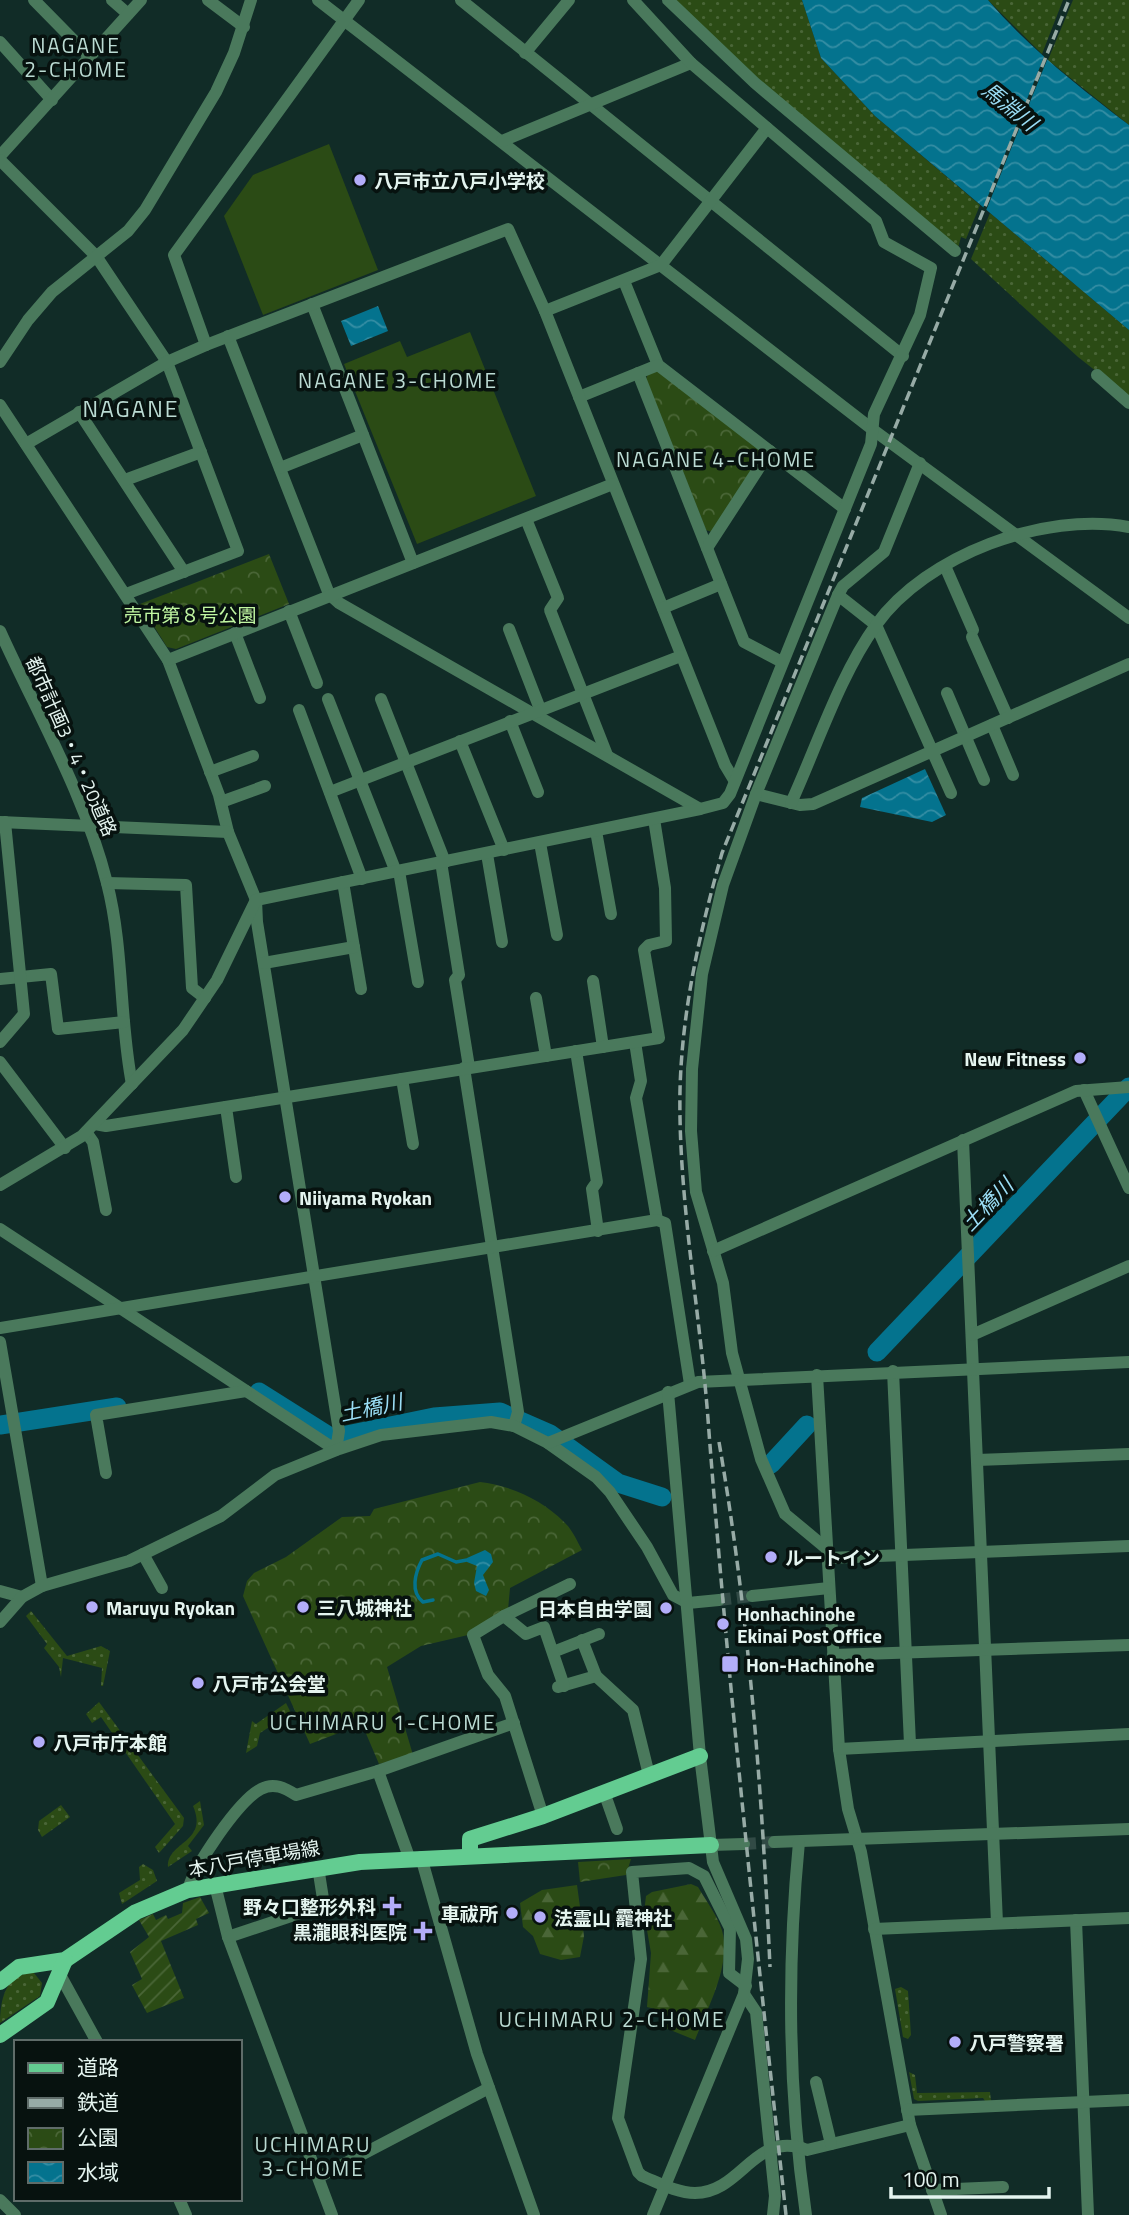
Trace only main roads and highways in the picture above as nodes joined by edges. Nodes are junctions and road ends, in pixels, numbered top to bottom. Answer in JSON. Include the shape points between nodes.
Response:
{"nodes":[{"id":1,"x":700,"y":1756,"type":"road end"},
{"id":2,"x":711,"y":1845,"type":"road end"},
{"id":3,"x":470,"y":1855,"type":"junction"},
{"id":4,"x":62,"y":1967,"type":"junction"},
{"id":5,"x":0,"y":1982,"type":"edge"},
{"id":6,"x":0,"y":2035,"type":"edge"}],
"edges":[{"from":1,"to":3,"type":"main road","via":[[470,1839]]},
{"from":2,"to":3,"type":"main road","name":"本八戸停車場線"},
{"from":3,"to":4,"type":"main road","name":"本八戸停車場線","via":[[318,1867],[188,1890],[136,1912]]},
{"from":4,"to":5,"type":"main road","name":"本八戸停車場線","via":[[19,1967]]},
{"from":4,"to":6,"type":"main road","via":[[47,2002]]}]}
